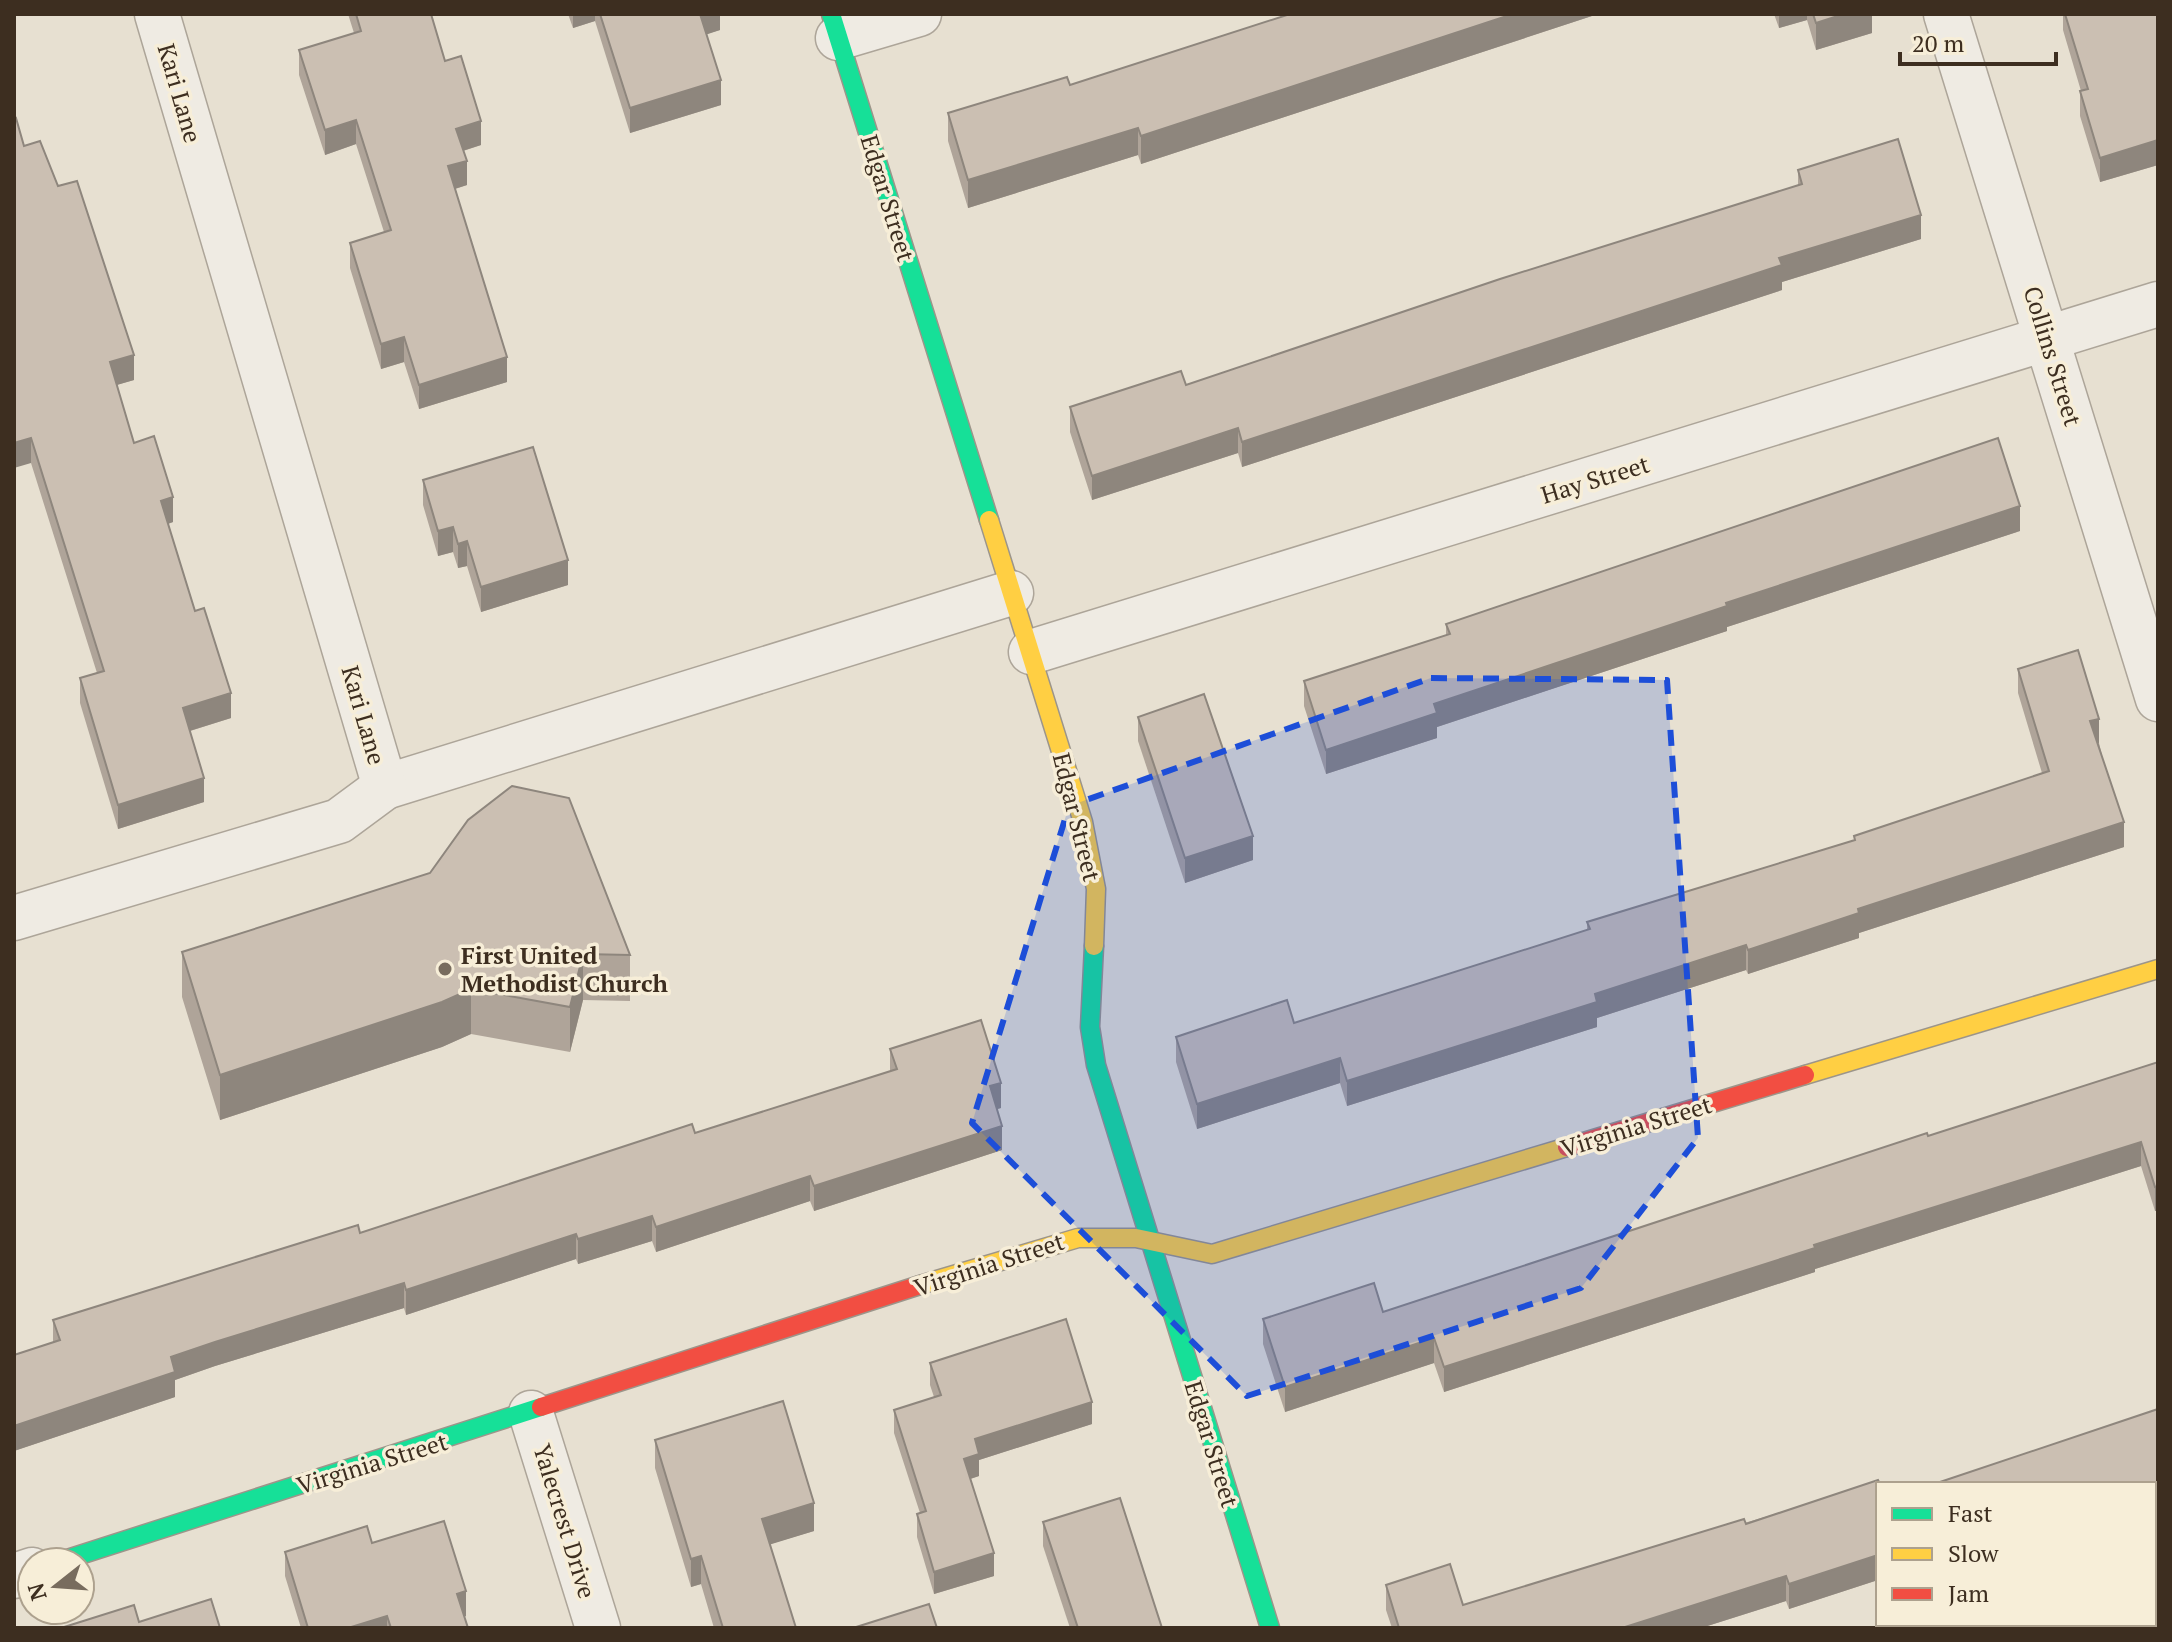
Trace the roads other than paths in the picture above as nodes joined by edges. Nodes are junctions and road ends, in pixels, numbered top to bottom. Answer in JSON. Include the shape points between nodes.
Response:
{"nodes":[{"id":1,"x":157,"y":14,"type":"edge"},
{"id":2,"x":919,"y":14,"type":"edge"},
{"id":3,"x":1946,"y":14,"type":"edge"},
{"id":4,"x":835,"y":26,"type":"edge"},
{"id":5,"x":2158,"y":304,"type":"edge"},
{"id":6,"x":2048,"y":339,"type":"junction"},
{"id":7,"x":1011,"y":593,"type":"junction"},
{"id":8,"x":1031,"y":652,"type":"junction"},
{"id":9,"x":2158,"y":699,"type":"edge"},
{"id":10,"x":385,"y":787,"type":"junction"},
{"id":11,"x":14,"y":918,"type":"edge"},
{"id":12,"x":2158,"y":969,"type":"edge"},
{"id":13,"x":1148,"y":1238,"type":"junction"},
{"id":14,"x":531,"y":1413,"type":"junction"},
{"id":15,"x":96,"y":1550,"type":"edge"},
{"id":16,"x":598,"y":1628,"type":"edge"},
{"id":17,"x":1270,"y":1628,"type":"edge"}],
"edges":[{"from":1,"to":10,"type":"street","name":"Kari Lane"},
{"from":2,"to":4,"type":"street"},
{"from":3,"to":6,"type":"street","name":"Collins Street"},
{"from":4,"to":7,"type":"street","name":"Edgar Street"},
{"from":5,"to":6,"type":"street","name":"Hay Street"},
{"from":6,"to":8,"type":"street","name":"Hay Street"},
{"from":6,"to":9,"type":"street","name":"Collins Street"},
{"from":7,"to":8,"type":"street","name":"Edgar Street"},
{"from":7,"to":10,"type":"street","name":"Kari Lane"},
{"from":8,"to":13,"type":"street","name":"Edgar Street","via":[[1083,822],[1096,889],[1090,1027],[1096,1065]]},
{"from":10,"to":11,"type":"street","via":[[339,821]]},
{"from":12,"to":13,"type":"street","name":"Virginia Street","via":[[1212,1254]]},
{"from":13,"to":14,"type":"street","name":"Virginia Street","via":[[1079,1236],[1059,1241]]},
{"from":13,"to":17,"type":"street","name":"Edgar Street"},
{"from":14,"to":15,"type":"street","name":"Virginia Street"},
{"from":14,"to":16,"type":"street","name":"Yalecrest Drive"}]}
